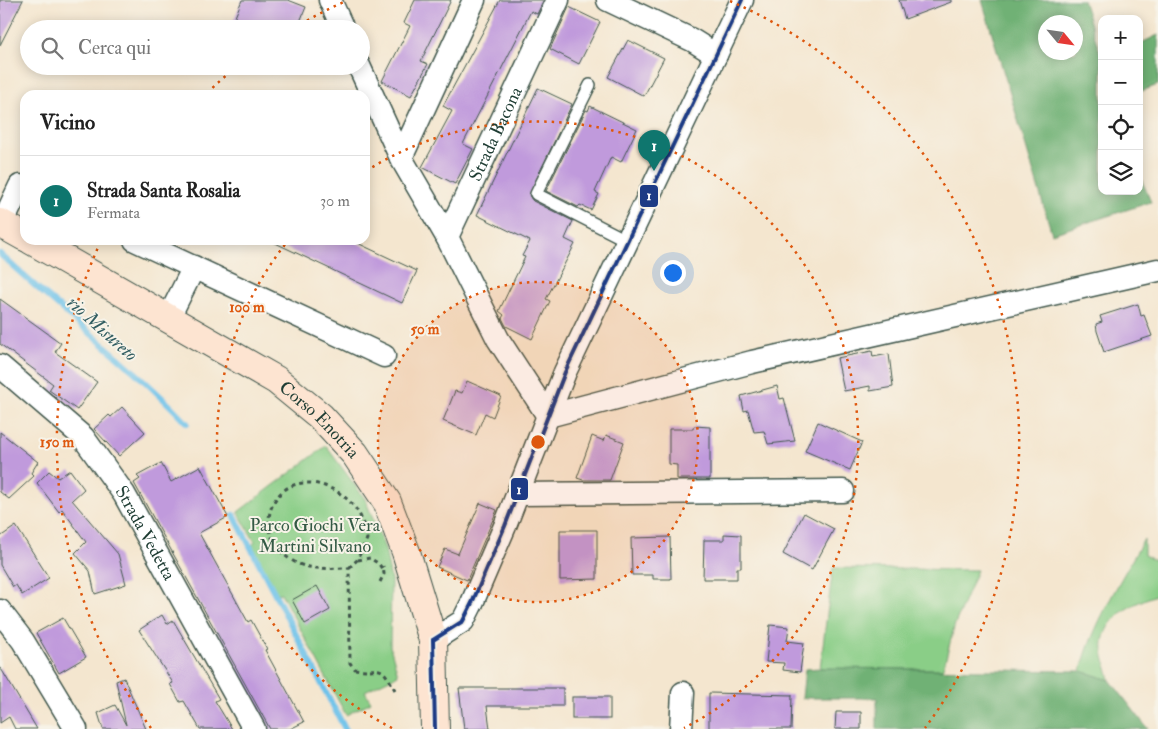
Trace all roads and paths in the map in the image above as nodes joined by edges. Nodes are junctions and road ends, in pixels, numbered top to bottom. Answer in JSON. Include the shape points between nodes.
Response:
{"nodes":[{"id":1,"x":330,"y":0,"type":"edge"},
{"id":2,"x":474,"y":0,"type":"edge"},
{"id":3,"x":558,"y":0,"type":"edge"},
{"id":4,"x":608,"y":0,"type":"edge"},
{"id":5,"x":742,"y":0,"type":"edge"},
{"id":6,"x":339,"y":20,"type":"edge"},
{"id":7,"x":716,"y":55,"type":"junction"},
{"id":8,"x":364,"y":75,"type":"edge"},
{"id":9,"x":590,"y":85,"type":"dead end"},
{"id":10,"x":401,"y":158,"type":"junction"},
{"id":11,"x":20,"y":186,"type":"edge"},
{"id":12,"x":9,"y":228,"type":"edge"},
{"id":13,"x":447,"y":237,"type":"junction"},
{"id":14,"x":628,"y":241,"type":"junction"},
{"id":15,"x":40,"y":245,"type":"edge"},
{"id":16,"x":147,"y":245,"type":"edge"},
{"id":17,"x":194,"y":267,"type":"junction"},
{"id":18,"x":1158,"y":270,"type":"edge"},
{"id":19,"x":169,"y":317,"type":"junction"},
{"id":20,"x":384,"y":356,"type":"dead end"},
{"id":21,"x":0,"y":366,"type":"edge"},
{"id":22,"x":548,"y":416,"type":"junction"},
{"id":23,"x":843,"y":491,"type":"dead end"},
{"id":24,"x":518,"y":494,"type":"junction"},
{"id":25,"x":366,"y":526,"type":"junction"},
{"id":26,"x":374,"y":540,"type":"dead end"},
{"id":27,"x":380,"y":555,"type":"dead end"},
{"id":28,"x":357,"y":560,"type":"junction"},
{"id":29,"x":349,"y":568,"type":"junction"},
{"id":30,"x":384,"y":574,"type":"junction"},
{"id":31,"x":380,"y":582,"type":"dead end"},
{"id":32,"x":0,"y":610,"type":"edge"},
{"id":33,"x":433,"y":640,"type":"junction"},
{"id":34,"x":396,"y":690,"type":"dead end"},
{"id":35,"x":682,"y":693,"type":"dead end"},
{"id":36,"x":76,"y":729,"type":"edge"},
{"id":37,"x":254,"y":729,"type":"edge"},
{"id":38,"x":435,"y":729,"type":"edge"},
{"id":39,"x":680,"y":729,"type":"edge"}],
"edges":[{"from":1,"to":6,"type":"street"},
{"from":2,"to":10,"type":"street"},
{"from":3,"to":13,"type":"street","name":"Strada Bacona"},
{"from":4,"to":7,"type":"street"},
{"from":5,"to":7,"type":"street"},
{"from":7,"to":14,"type":"street"},
{"from":8,"to":10,"type":"street"},
{"from":9,"to":14,"type":"lane","via":[[536,194]]},
{"from":10,"to":13,"type":"street"},
{"from":11,"to":12,"type":"street"},
{"from":13,"to":22,"type":"street","via":[[498,339]]},
{"from":14,"to":22,"type":"street","via":[[565,372]]},
{"from":15,"to":19,"type":"main road","name":"Corso Enotria"},
{"from":16,"to":17,"type":"street"},
{"from":17,"to":19,"type":"street"},
{"from":17,"to":20,"type":"street"},
{"from":18,"to":22,"type":"street","via":[[752,362]]},
{"from":19,"to":33,"type":"main road","name":"Corso Enotria","via":[[276,380],[320,416],[355,454],[387,502]]},
{"from":21,"to":37,"type":"street","name":"Strada Vedetta","via":[[84,437],[124,494]]},
{"from":22,"to":24,"type":"street"},
{"from":23,"to":24,"type":"street"},
{"from":24,"to":33,"type":"street","via":[[463,621]]},
{"from":25,"to":26,"type":"path"},
{"from":25,"to":28,"type":"path","via":[[368,539]]},
{"from":25,"to":29,"type":"path","via":[[361,514],[342,494],[307,482],[289,486],[270,509],[269,525],[274,543],[293,562],[316,568]]},
{"from":27,"to":30,"type":"path"},
{"from":28,"to":29,"type":"path"},
{"from":28,"to":30,"type":"path","via":[[370,558],[379,564]]},
{"from":29,"to":34,"type":"path","via":[[350,663],[355,669],[380,668]]},
{"from":30,"to":31,"type":"path"},
{"from":32,"to":36,"type":"street"},
{"from":33,"to":38,"type":"main road","name":"Corso Enotria"},
{"from":35,"to":39,"type":"street"}]}
